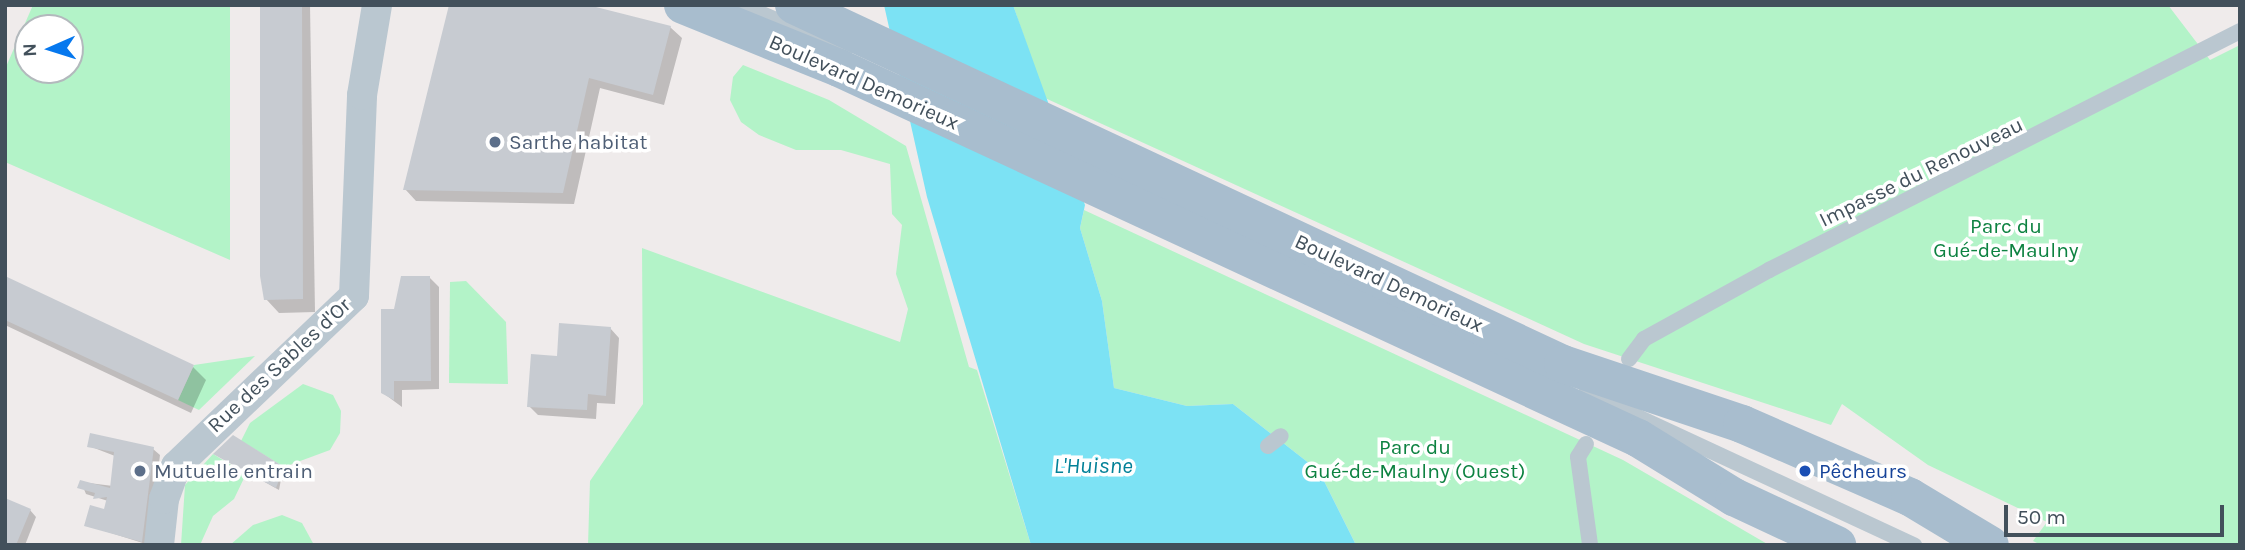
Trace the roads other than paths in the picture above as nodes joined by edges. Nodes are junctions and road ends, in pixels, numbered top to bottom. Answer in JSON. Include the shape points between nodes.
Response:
{"nodes":[{"id":1,"x":377,"y":5,"type":"edge"},
{"id":2,"x":683,"y":5,"type":"edge"},
{"id":3,"x":741,"y":5,"type":"edge"},
{"id":4,"x":2240,"y":31,"type":"edge"},
{"id":5,"x":824,"y":34,"type":"edge"},
{"id":6,"x":1211,"y":222,"type":"junction"},
{"id":7,"x":1629,"y":359,"type":"dead end"},
{"id":8,"x":1582,"y":451,"type":"dead end"},
{"id":9,"x":159,"y":545,"type":"edge"},
{"id":10,"x":1590,"y":545,"type":"edge"},
{"id":11,"x":1837,"y":545,"type":"edge"},
{"id":12,"x":1914,"y":545,"type":"edge"},
{"id":13,"x":1990,"y":545,"type":"edge"}],
"edges":[{"from":1,"to":9,"type":"street","name":"Rue des Sables d'Or","via":[[362,95],[354,296],[176,466],[164,499]]},
{"from":2,"to":5,"type":"main road","name":"Boulevard Demorieux"},
{"from":3,"to":5,"type":"lane"},
{"from":4,"to":7,"type":"lane","name":"Impasse du Renouveau","via":[[1769,270],[1644,339]]},
{"from":5,"to":6,"type":"main road","name":"Boulevard Demorieux"},
{"from":5,"to":6,"type":"main road","name":"Boulevard Demorieux"},
{"from":6,"to":11,"type":"main road","name":"Boulevard Demorieux","via":[[1638,438],[1734,497]]},
{"from":6,"to":12,"type":"lane"},
{"from":6,"to":13,"type":"main road","name":"Boulevard Demorieux","via":[[1563,364],[1742,424],[1910,497]]},
{"from":8,"to":10,"type":"lane"}]}
